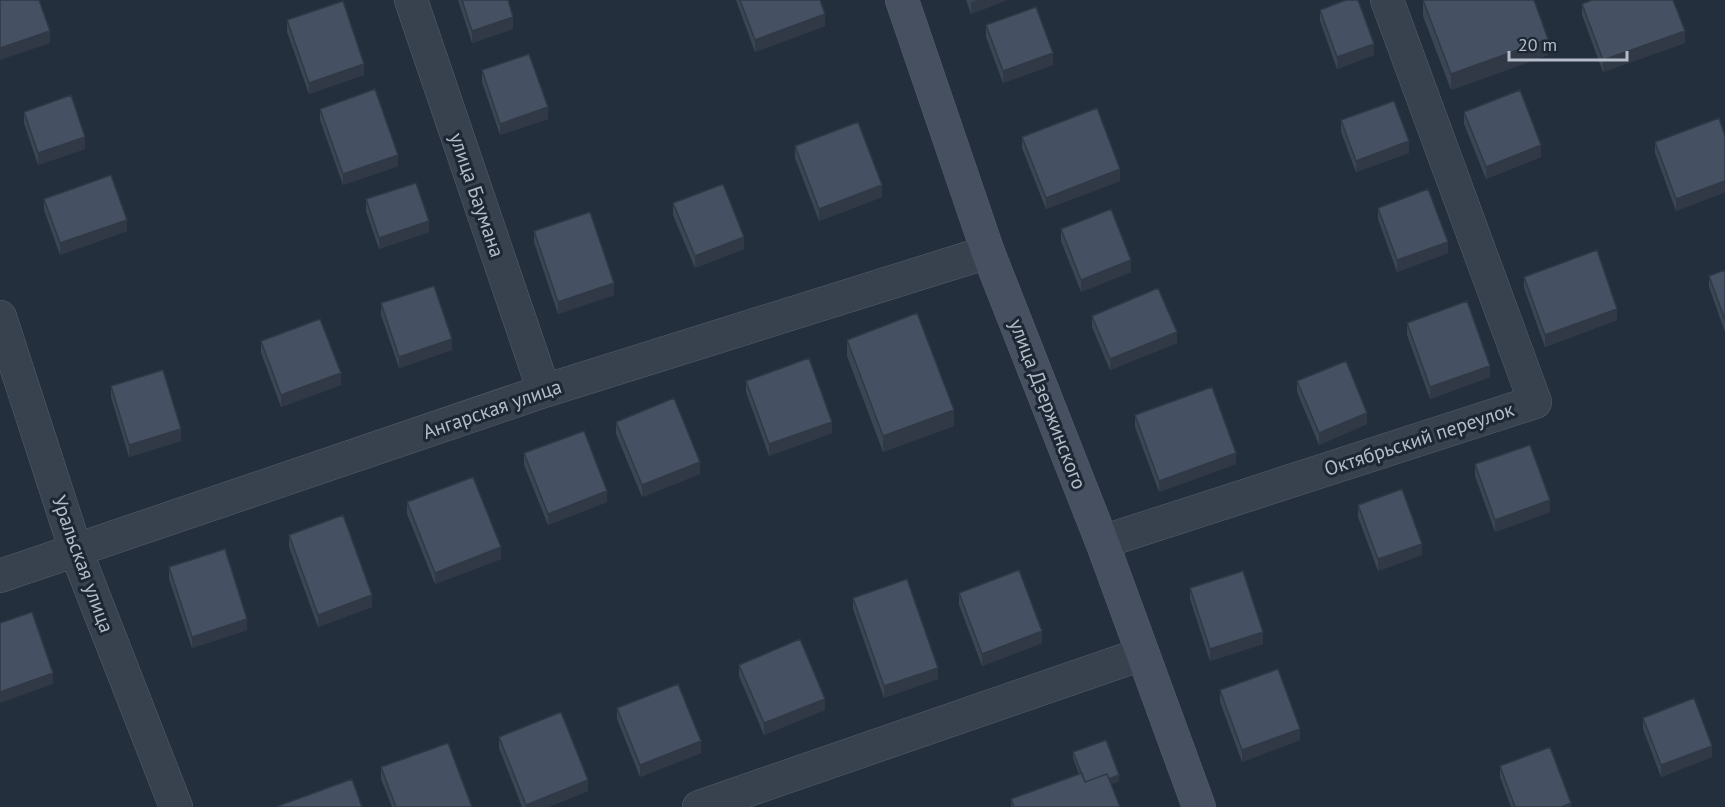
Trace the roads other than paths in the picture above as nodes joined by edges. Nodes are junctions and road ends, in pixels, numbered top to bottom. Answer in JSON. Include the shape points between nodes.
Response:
{"nodes":[{"id":1,"x":411,"y":0,"type":"edge"},
{"id":2,"x":902,"y":0,"type":"edge"},
{"id":3,"x":1387,"y":0,"type":"edge"},
{"id":4,"x":988,"y":252,"type":"junction"},
{"id":5,"x":0,"y":317,"type":"edge"},
{"id":6,"x":544,"y":391,"type":"junction"},
{"id":7,"x":1102,"y":542,"type":"junction"},
{"id":8,"x":76,"y":551,"type":"junction"},
{"id":9,"x":0,"y":576,"type":"edge"},
{"id":10,"x":1142,"y":654,"type":"junction"},
{"id":11,"x":176,"y":807,"type":"edge"},
{"id":12,"x":699,"y":807,"type":"edge"},
{"id":13,"x":1199,"y":807,"type":"edge"}],
"edges":[{"from":1,"to":6,"type":"street","name":"улица Баумана"},
{"from":2,"to":4,"type":"street","name":"улица Дзержинского"},
{"from":3,"to":7,"type":"street","name":"Октябрьский переулок","via":[[1535,402]]},
{"from":4,"to":6,"type":"street","name":"Ангарская улица"},
{"from":4,"to":7,"type":"street","name":"улица Дзержинского"},
{"from":5,"to":8,"type":"street","name":"Уральская улица"},
{"from":6,"to":8,"type":"street","name":"Ангарская улица"},
{"from":7,"to":10,"type":"street","name":"улица Дзержинского"},
{"from":8,"to":9,"type":"street","name":"Ангарская улица"},
{"from":8,"to":11,"type":"street","name":"Уральская улица"},
{"from":10,"to":12,"type":"street"},
{"from":10,"to":13,"type":"street","name":"улица Дзержинского"}]}
